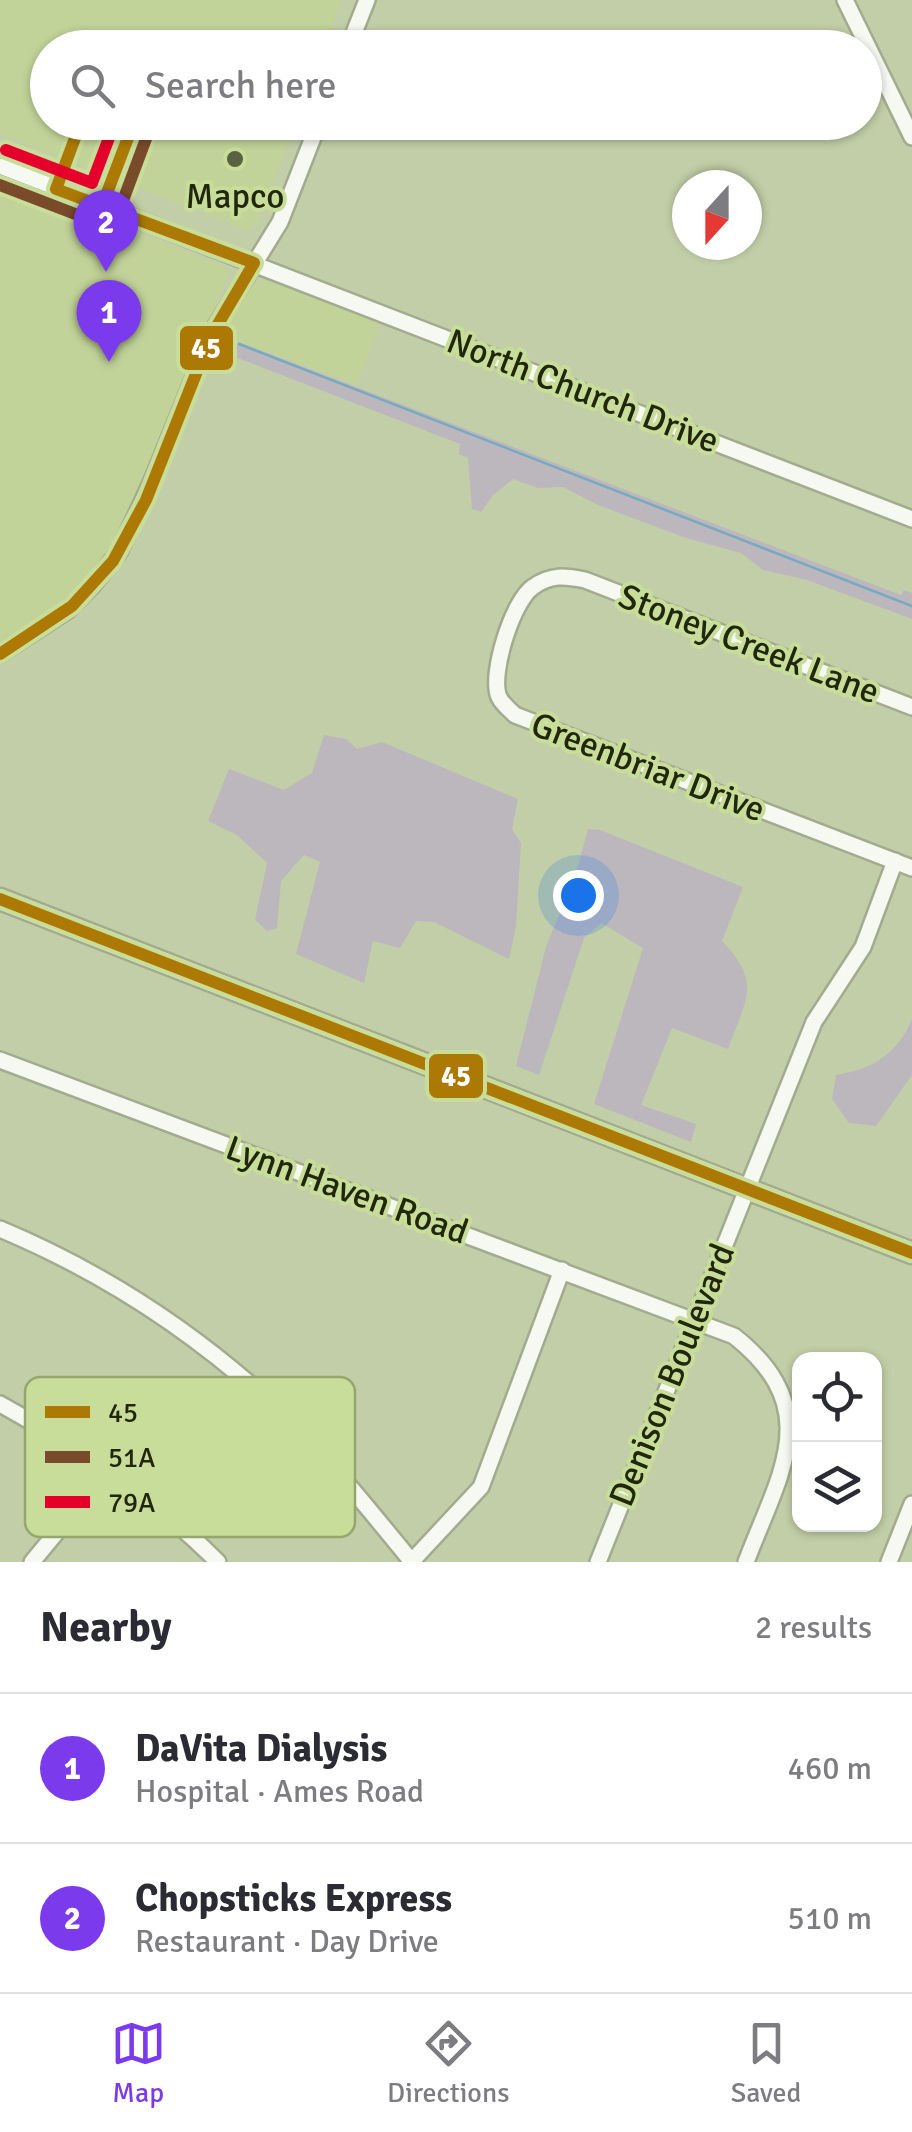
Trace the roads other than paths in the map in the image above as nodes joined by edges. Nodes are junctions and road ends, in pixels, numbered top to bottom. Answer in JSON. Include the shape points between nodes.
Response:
{"nodes":[{"id":1,"x":368,"y":0,"type":"edge"},
{"id":2,"x":845,"y":0,"type":"edge"},
{"id":3,"x":356,"y":30,"type":"edge"},
{"id":4,"x":860,"y":30,"type":"edge"},
{"id":5,"x":882,"y":76,"type":"edge"},
{"id":6,"x":912,"y":137,"type":"edge"},
{"id":7,"x":312,"y":140,"type":"edge"},
{"id":8,"x":0,"y":166,"type":"edge"},
{"id":9,"x":254,"y":263,"type":"junction"},
{"id":10,"x":912,"y":519,"type":"edge"},
{"id":11,"x":585,"y":580,"type":"joint"},
{"id":12,"x":0,"y":654,"type":"edge"},
{"id":13,"x":912,"y":708,"type":"edge"},
{"id":14,"x":895,"y":861,"type":"junction"},
{"id":15,"x":912,"y":868,"type":"edge"},
{"id":16,"x":0,"y":899,"type":"edge"},
{"id":17,"x":0,"y":1060,"type":"edge"},
{"id":18,"x":747,"y":1188,"type":"junction"},
{"id":19,"x":0,"y":1229,"type":"edge"},
{"id":20,"x":912,"y":1253,"type":"edge"},
{"id":21,"x":562,"y":1270,"type":"junction"},
{"id":22,"x":695,"y":1319,"type":"junction"},
{"id":23,"x":238,"y":1377,"type":"edge"},
{"id":24,"x":0,"y":1404,"type":"edge"},
{"id":25,"x":25,"y":1418,"type":"edge"},
{"id":26,"x":355,"y":1493,"type":"edge"},
{"id":27,"x":912,"y":1504,"type":"edge"},
{"id":28,"x":53,"y":1537,"type":"edge"},
{"id":29,"x":192,"y":1537,"type":"edge"},
{"id":30,"x":412,"y":1561,"type":"edge"},
{"id":31,"x":32,"y":1562,"type":"edge"},
{"id":32,"x":218,"y":1562,"type":"edge"},
{"id":33,"x":598,"y":1562,"type":"edge"},
{"id":34,"x":746,"y":1562,"type":"edge"},
{"id":35,"x":889,"y":1562,"type":"edge"}],
"edges":[{"from":1,"to":3,"type":"street"},
{"from":2,"to":4,"type":"street"},
{"from":5,"to":6,"type":"street"},
{"from":7,"to":9,"type":"street","via":[[280,222]]},
{"from":8,"to":9,"type":"street","name":"North Church Drive"},
{"from":9,"to":10,"type":"street","name":"North Church Drive"},
{"from":9,"to":12,"type":"street","via":[[214,331],[119,552],[68,610]]},
{"from":11,"to":13,"type":"street","name":"Stoney Creek Lane"},
{"from":11,"to":14,"type":"street","name":"Greenbriar Drive","via":[[559,575],[530,588],[516,610],[496,682],[515,715]]},
{"from":14,"to":15,"type":"street","name":"Greenbriar Drive"},
{"from":14,"to":18,"type":"street","name":"Denison Boulevard","via":[[864,946],[814,1022]]},
{"from":16,"to":18,"type":"main road"},
{"from":17,"to":21,"type":"street","name":"Lynn Haven Road"},
{"from":18,"to":20,"type":"main road"},
{"from":18,"to":22,"type":"street","name":"Denison Boulevard"},
{"from":19,"to":23,"type":"street","via":[[163,1317]]},
{"from":21,"to":22,"type":"street","name":"Lynn Haven Road"},
{"from":21,"to":30,"type":"street","via":[[481,1486]]},
{"from":22,"to":33,"type":"street","name":"Denison Boulevard"},
{"from":22,"to":34,"type":"street","name":"Lynn Haven Road","via":[[756,1354],[786,1401],[787,1454]]},
{"from":24,"to":25,"type":"street"},
{"from":26,"to":30,"type":"street"},
{"from":27,"to":35,"type":"street"},
{"from":28,"to":31,"type":"street"},
{"from":29,"to":32,"type":"street"}]}
